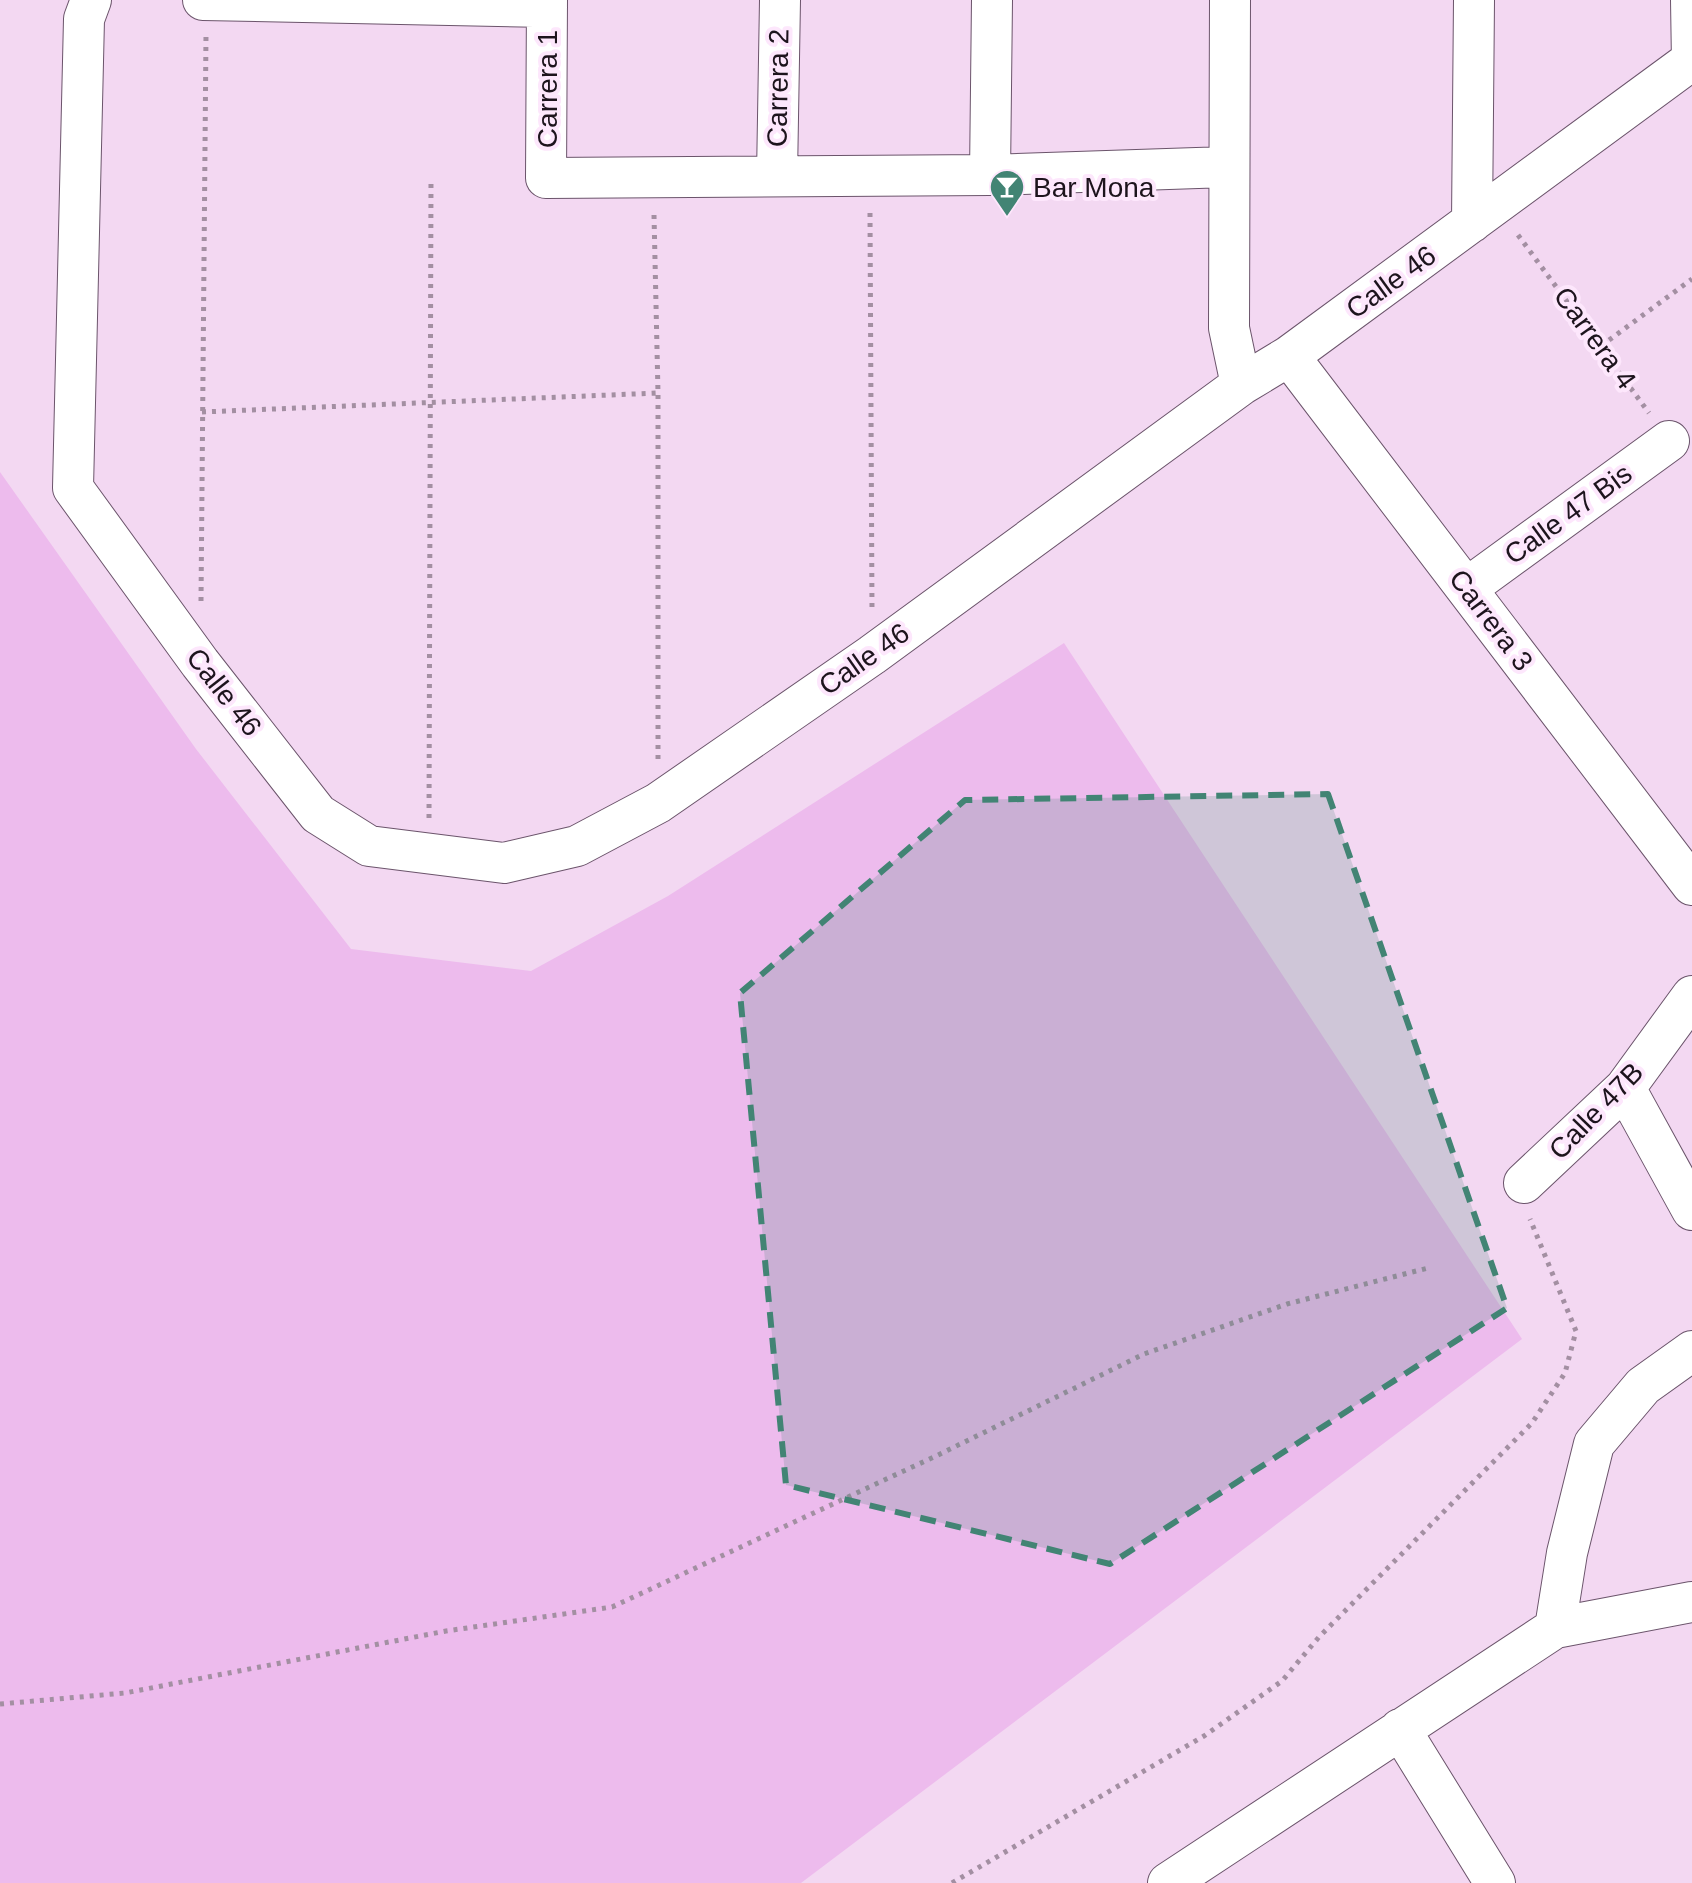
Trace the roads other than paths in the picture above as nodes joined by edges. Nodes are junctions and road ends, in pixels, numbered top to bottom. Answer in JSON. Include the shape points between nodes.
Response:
{"nodes":[{"id":1,"x":91,"y":0,"type":"edge"},
{"id":2,"x":780,"y":0,"type":"edge"},
{"id":3,"x":992,"y":0,"type":"edge"},
{"id":4,"x":1230,"y":0,"type":"edge"},
{"id":5,"x":1474,"y":0,"type":"edge"},
{"id":6,"x":1691,"y":0,"type":"edge"},
{"id":7,"x":547,"y":3,"type":"edge"},
{"id":8,"x":204,"y":17,"type":"edge"},
{"id":9,"x":1692,"y":61,"type":"edge"},
{"id":10,"x":1227,"y":167,"type":"junction"},
{"id":11,"x":990,"y":175,"type":"junction"},
{"id":12,"x":777,"y":176,"type":"junction"},
{"id":13,"x":1484,"y":213,"type":"junction"},
{"id":14,"x":1289,"y":356,"type":"junction"},
{"id":15,"x":1241,"y":385,"type":"junction"},
{"id":16,"x":1669,"y":441,"type":"road end"},
{"id":17,"x":1467,"y":588,"type":"junction"},
{"id":18,"x":1692,"y":885,"type":"edge"},
{"id":19,"x":1692,"y":996,"type":"edge"},
{"id":20,"x":1625,"y":1088,"type":"junction"},
{"id":21,"x":1524,"y":1183,"type":"road end"},
{"id":22,"x":1692,"y":1210,"type":"edge"},
{"id":23,"x":1692,"y":1351,"type":"edge"},
{"id":24,"x":1692,"y":1602,"type":"edge"},
{"id":25,"x":1555,"y":1628,"type":"junction"},
{"id":26,"x":1400,"y":1729,"type":"junction"},
{"id":27,"x":1168,"y":1883,"type":"edge"},
{"id":28,"x":1495,"y":1883,"type":"edge"}],
"edges":[{"from":1,"to":15,"type":"street","name":"Calle 46","via":[[84,19],[73,488],[318,814],[369,846],[504,863],[577,846],[658,803],[872,655]]},
{"from":2,"to":12,"type":"street","name":"Carrera 2"},
{"from":3,"to":11,"type":"street"},
{"from":4,"to":10,"type":"street"},
{"from":5,"to":13,"type":"street"},
{"from":6,"to":9,"type":"street"},
{"from":7,"to":8,"type":"street"},
{"from":7,"to":12,"type":"street","name":"Carrera 1","via":[[546,178]]},
{"from":9,"to":13,"type":"street","name":"Calle 46"},
{"from":10,"to":11,"type":"street"},
{"from":10,"to":15,"type":"street","via":[[1229,328]]},
{"from":11,"to":12,"type":"street"},
{"from":13,"to":14,"type":"street","name":"Calle 46"},
{"from":14,"to":15,"type":"street","name":"Calle 46"},
{"from":14,"to":17,"type":"street","name":"Carrera 3"},
{"from":16,"to":17,"type":"street","name":"Calle 47 Bis"},
{"from":17,"to":18,"type":"street","name":"Carrera 3"},
{"from":19,"to":20,"type":"street","name":"Calle 47B"},
{"from":20,"to":21,"type":"street","name":"Calle 47B"},
{"from":20,"to":22,"type":"street"},
{"from":23,"to":25,"type":"street","via":[[1643,1386],[1594,1444]]},
{"from":24,"to":25,"type":"street"},
{"from":25,"to":26,"type":"street"},
{"from":26,"to":27,"type":"street"},
{"from":26,"to":28,"type":"street"}]}
